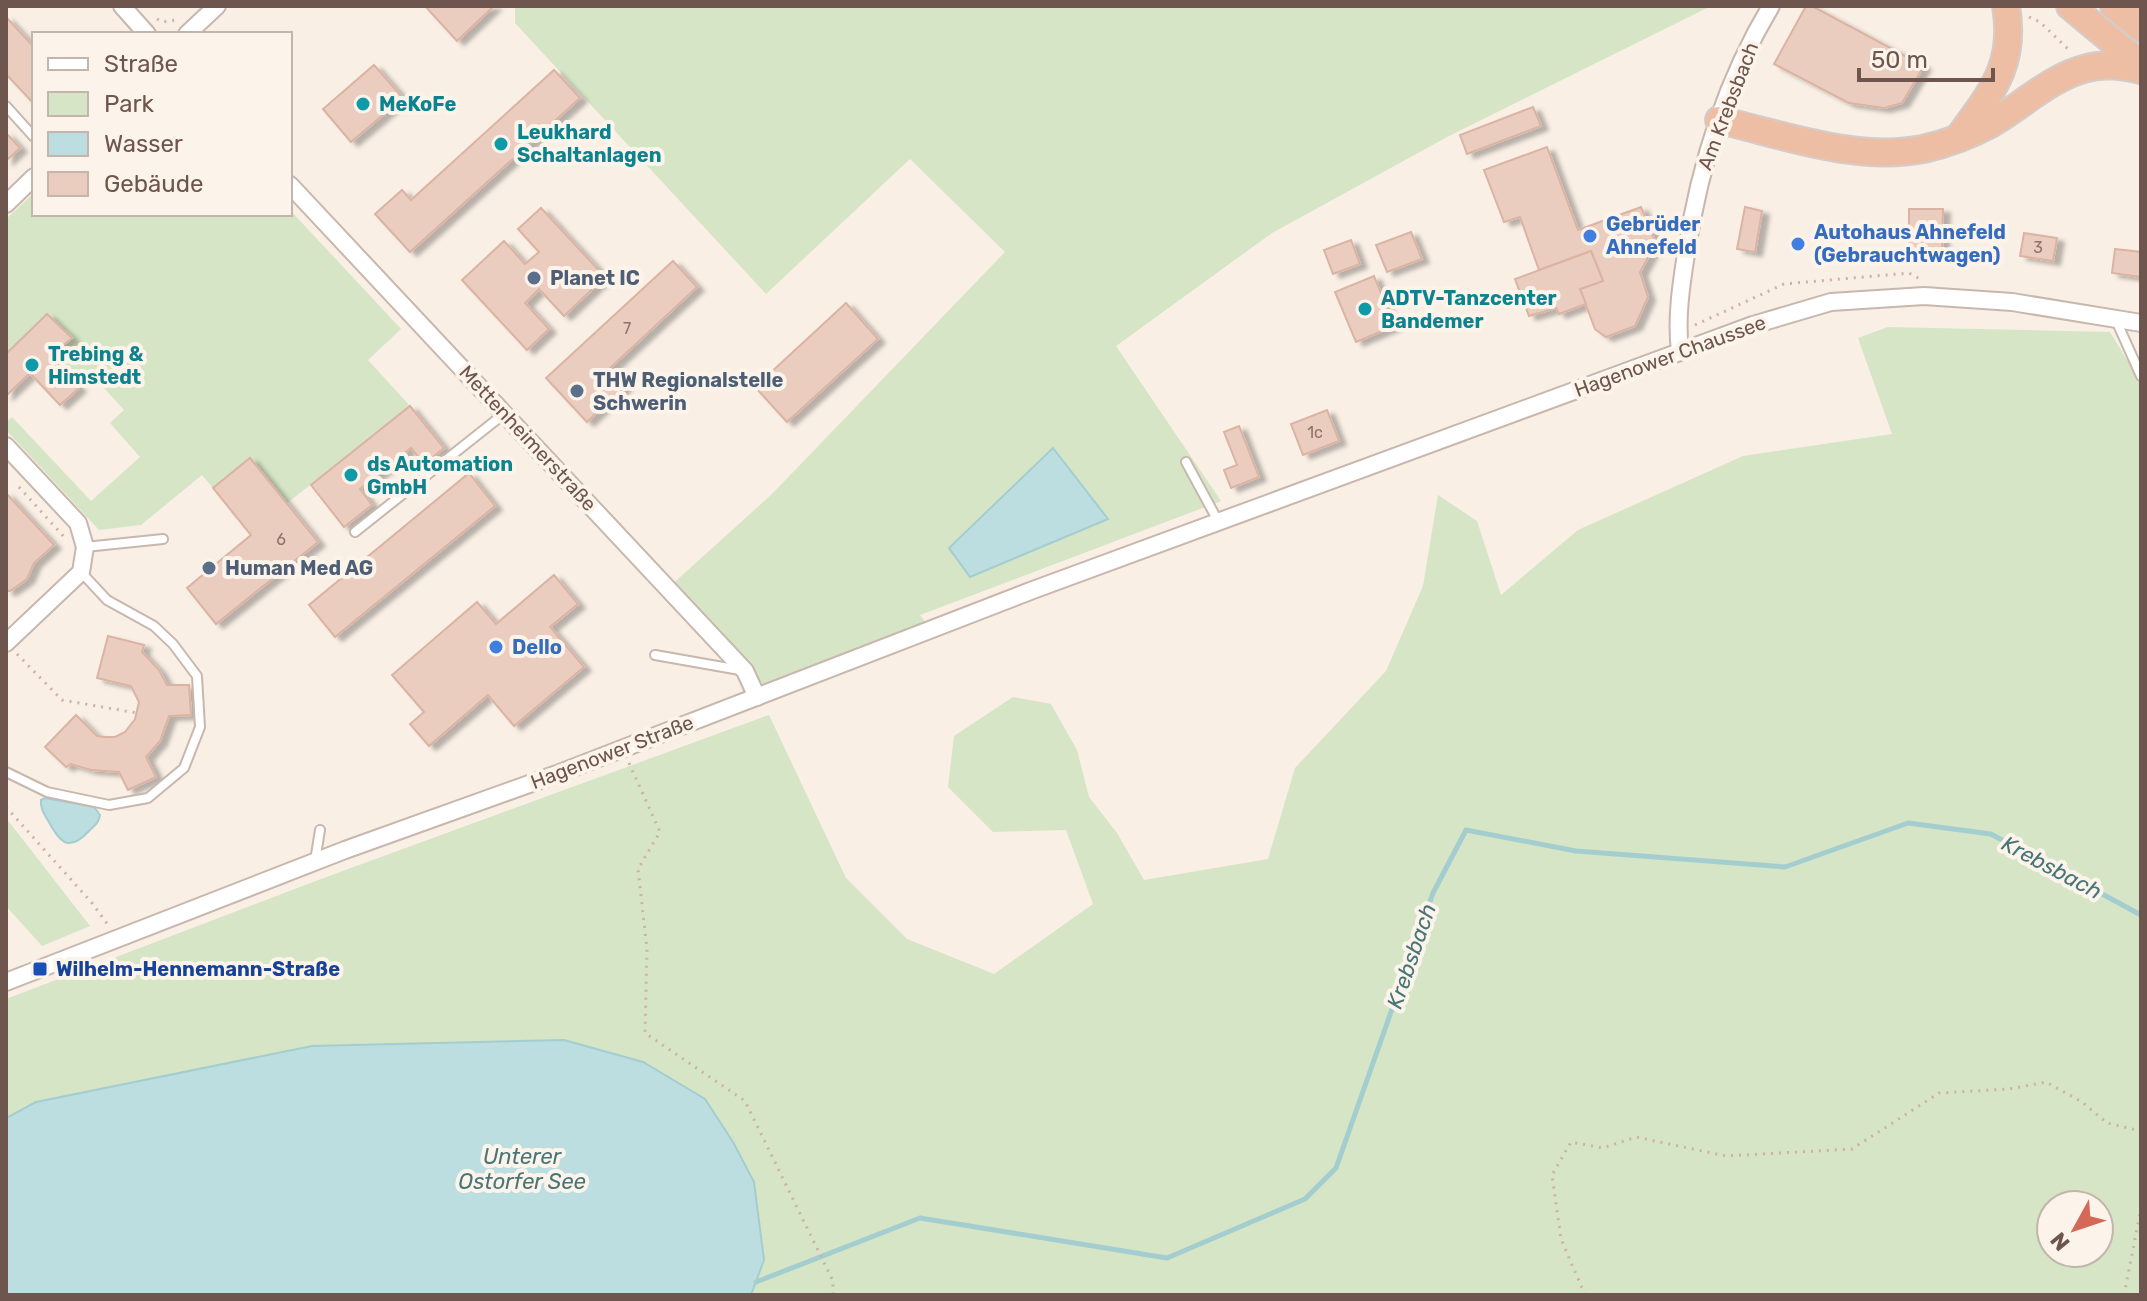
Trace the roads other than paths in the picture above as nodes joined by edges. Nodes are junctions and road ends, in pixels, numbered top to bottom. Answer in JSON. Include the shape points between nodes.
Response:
{"nodes":[{"id":1,"x":122,"y":6,"type":"edge"},
{"id":2,"x":217,"y":6,"type":"edge"},
{"id":3,"x":1771,"y":6,"type":"edge"},
{"id":4,"x":2006,"y":6,"type":"edge"},
{"id":5,"x":2070,"y":6,"type":"edge"},
{"id":6,"x":2114,"y":6,"type":"edge"},
{"id":7,"x":183,"y":26,"type":"edge"},
{"id":8,"x":2141,"y":28,"type":"edge"},
{"id":9,"x":145,"y":32,"type":"edge"},
{"id":10,"x":2141,"y":67,"type":"edge"},
{"id":11,"x":6,"y":106,"type":"edge"},
{"id":12,"x":1719,"y":120,"type":"junction"},
{"id":13,"x":32,"y":135,"type":"edge"},
{"id":14,"x":1959,"y":137,"type":"junction"},
{"id":15,"x":32,"y":179,"type":"edge"},
{"id":16,"x":292,"y":187,"type":"edge"},
{"id":17,"x":6,"y":204,"type":"edge"},
{"id":18,"x":2115,"y":317,"type":"junction"},
{"id":19,"x":2141,"y":323,"type":"edge"},
{"id":20,"x":1680,"y":351,"type":"junction"},
{"id":21,"x":2141,"y":376,"type":"edge"},
{"id":22,"x":506,"y":412,"type":"junction"},
{"id":23,"x":6,"y":446,"type":"edge"},
{"id":24,"x":1186,"y":462,"type":"dead end"},
{"id":25,"x":1218,"y":521,"type":"junction"},
{"id":26,"x":355,"y":532,"type":"dead end"},
{"id":27,"x":163,"y":539,"type":"dead end"},
{"id":28,"x":85,"y":547,"type":"junction"},
{"id":29,"x":81,"y":572,"type":"junction"},
{"id":30,"x":6,"y":643,"type":"edge"},
{"id":31,"x":655,"y":655,"type":"dead end"},
{"id":32,"x":745,"y":671,"type":"junction"},
{"id":33,"x":757,"y":697,"type":"junction"},
{"id":34,"x":6,"y":772,"type":"edge"},
{"id":35,"x":320,"y":830,"type":"dead end"},
{"id":36,"x":315,"y":862,"type":"junction"},
{"id":37,"x":6,"y":982,"type":"edge"}],
"edges":[{"from":1,"to":9,"type":"street"},
{"from":2,"to":7,"type":"street"},
{"from":3,"to":12,"type":"street","name":"Am Krebsbach"},
{"from":4,"to":14,"type":"highway","via":[[2005,60],[1995,86]]},
{"from":5,"to":10,"type":"highway"},
{"from":6,"to":8,"type":"highway"},
{"from":10,"to":14,"type":"highway","via":[[2087,67]]},
{"from":11,"to":13,"type":"lane"},
{"from":12,"to":14,"type":"highway","via":[[1878,153],[1924,148]]},
{"from":12,"to":20,"type":"street","name":"Am Krebsbach","via":[[1691,219],[1680,291]]},
{"from":15,"to":17,"type":"street"},
{"from":16,"to":22,"type":"street","name":"Mettenheimerstraße"},
{"from":18,"to":19,"type":"street","name":"Hagenower Chaussee"},
{"from":18,"to":20,"type":"street","name":"Hagenower Chaussee","via":[[1924,296],[1831,302]]},
{"from":18,"to":21,"type":"lane"},
{"from":20,"to":25,"type":"street","name":"Hagenower Chaussee"},
{"from":22,"to":26,"type":"lane"},
{"from":22,"to":32,"type":"street","name":"Mettenheimerstraße"},
{"from":23,"to":28,"type":"street","via":[[78,523]]},
{"from":24,"to":25,"type":"lane"},
{"from":25,"to":33,"type":"street","name":"Hagenower Straße","via":[[854,651]]},
{"from":27,"to":28,"type":"lane"},
{"from":28,"to":29,"type":"street"},
{"from":29,"to":30,"type":"street"},
{"from":29,"to":34,"type":"lane","via":[[107,600],[154,626],[173,644],[197,676],[200,727],[184,768],[148,798],[109,805],[47,792]]},
{"from":31,"to":32,"type":"lane"},
{"from":32,"to":33,"type":"street","name":"Mettenheimerstraße"},
{"from":33,"to":36,"type":"street","name":"Hagenower Straße"},
{"from":35,"to":36,"type":"lane"},
{"from":36,"to":37,"type":"street","name":"Hagenower Straße"}]}
